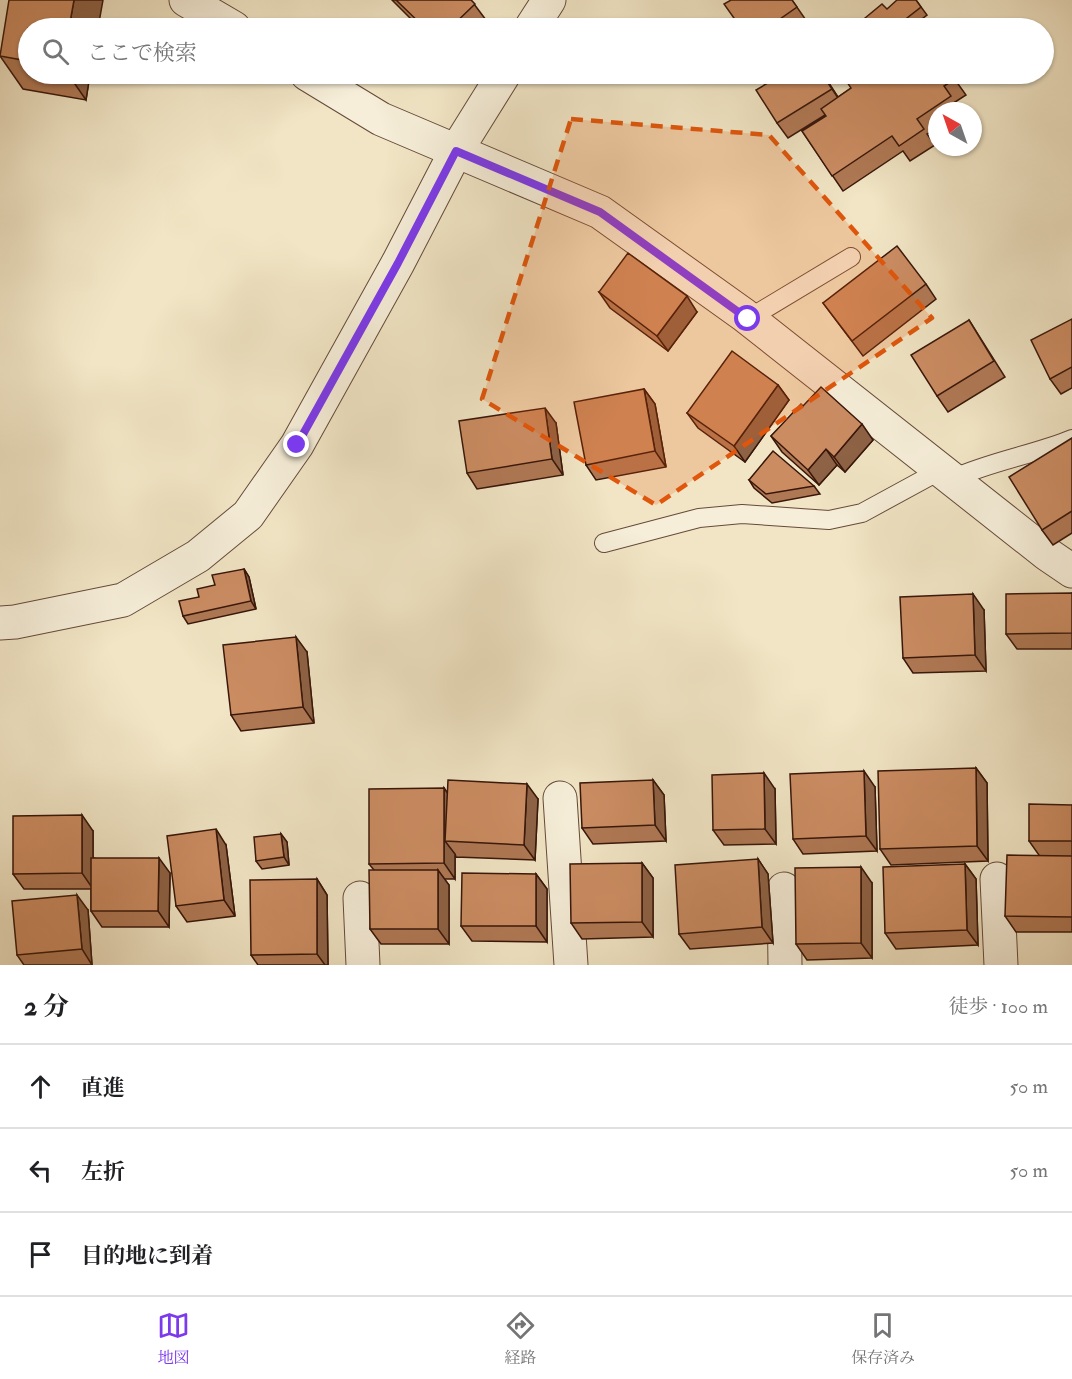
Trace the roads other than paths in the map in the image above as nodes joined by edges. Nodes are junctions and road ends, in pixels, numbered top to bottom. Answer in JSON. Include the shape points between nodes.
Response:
{"nodes":[{"id":1,"x":186,"y":0,"type":"edge"},
{"id":2,"x":549,"y":0,"type":"edge"},
{"id":3,"x":217,"y":18,"type":"edge"},
{"id":4,"x":537,"y":18,"type":"edge"},
{"id":5,"x":324,"y":84,"type":"edge"},
{"id":6,"x":498,"y":84,"type":"edge"},
{"id":7,"x":456,"y":151,"type":"junction"},
{"id":8,"x":851,"y":257,"type":"dead end"},
{"id":9,"x":748,"y":319,"type":"junction"},
{"id":10,"x":1072,"y":439,"type":"edge"},
{"id":11,"x":947,"y":474,"type":"junction"},
{"id":12,"x":604,"y":543,"type":"dead end"},
{"id":13,"x":1072,"y":571,"type":"edge"},
{"id":14,"x":0,"y":623,"type":"edge"},
{"id":15,"x":560,"y":798,"type":"dead end"},
{"id":16,"x":997,"y":879,"type":"dead end"},
{"id":17,"x":784,"y":889,"type":"dead end"},
{"id":18,"x":360,"y":898,"type":"dead end"},
{"id":19,"x":363,"y":965,"type":"edge"},
{"id":20,"x":571,"y":965,"type":"edge"},
{"id":21,"x":785,"y":965,"type":"edge"},
{"id":22,"x":1001,"y":965,"type":"edge"}],
"edges":[{"from":1,"to":3,"type":"street"},
{"from":2,"to":4,"type":"street"},
{"from":5,"to":7,"type":"street","via":[[381,119]]},
{"from":6,"to":7,"type":"street"},
{"from":7,"to":9,"type":"street","via":[[600,212]]},
{"from":7,"to":14,"type":"street","via":[[297,445],[248,515],[198,556],[123,600]]},
{"from":8,"to":9,"type":"lane"},
{"from":9,"to":11,"type":"street"},
{"from":10,"to":11,"type":"lane"},
{"from":11,"to":12,"type":"lane","via":[[862,513],[829,520],[742,514],[699,518]]},
{"from":11,"to":13,"type":"street"},
{"from":15,"to":20,"type":"street"},
{"from":16,"to":22,"type":"street"},
{"from":17,"to":21,"type":"street"},
{"from":18,"to":19,"type":"street"}]}
